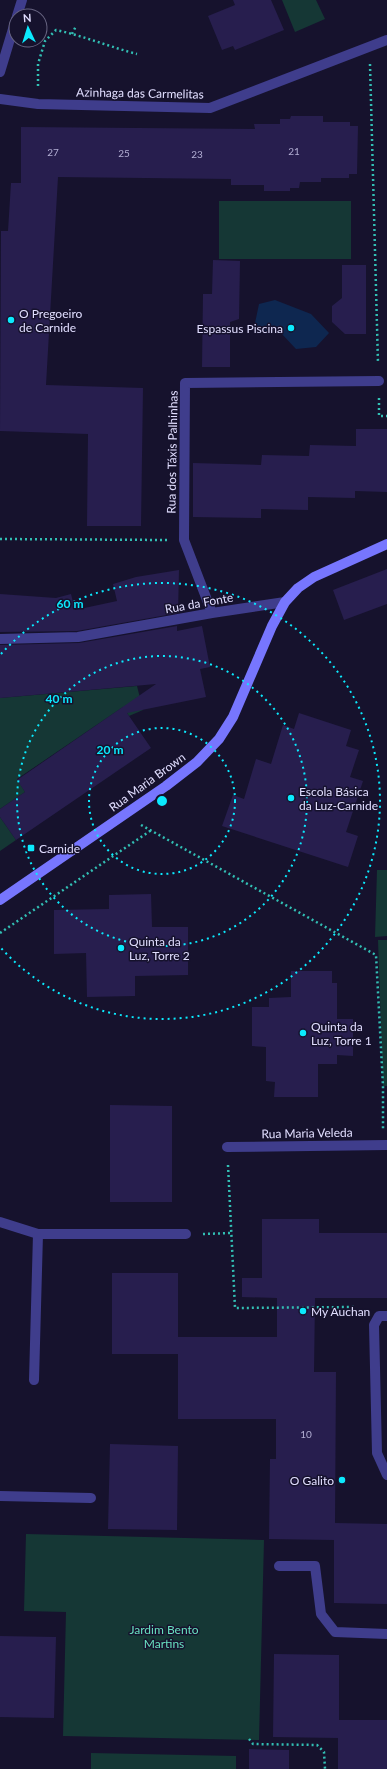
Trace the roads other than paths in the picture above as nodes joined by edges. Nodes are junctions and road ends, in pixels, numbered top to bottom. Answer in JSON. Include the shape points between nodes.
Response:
{"nodes":[{"id":1,"x":387,"y":40,"type":"edge"},
{"id":2,"x":8,"y":46,"type":"edge"},
{"id":3,"x":0,"y":72,"type":"edge"},
{"id":4,"x":0,"y":99,"type":"edge"},
{"id":5,"x":379,"y":381,"type":"dead end"},
{"id":6,"x":387,"y":544,"type":"edge"},
{"id":7,"x":285,"y":602,"type":"junction"},
{"id":8,"x":212,"y":613,"type":"junction"},
{"id":9,"x":0,"y":639,"type":"edge"},
{"id":10,"x":0,"y":900,"type":"edge"},
{"id":11,"x":385,"y":1145,"type":"edge"},
{"id":12,"x":227,"y":1147,"type":"road end"},
{"id":13,"x":0,"y":1222,"type":"edge"},
{"id":14,"x":38,"y":1234,"type":"junction"},
{"id":15,"x":186,"y":1234,"type":"road end"},
{"id":16,"x":387,"y":1316,"type":"edge"},
{"id":17,"x":34,"y":1380,"type":"dead end"},
{"id":18,"x":382,"y":1453,"type":"edge"},
{"id":19,"x":387,"y":1475,"type":"edge"},
{"id":20,"x":0,"y":1496,"type":"edge"},
{"id":21,"x":91,"y":1498,"type":"dead end"},
{"id":22,"x":279,"y":1566,"type":"dead end"},
{"id":23,"x":387,"y":1634,"type":"edge"}],
"edges":[{"from":1,"to":4,"type":"street","name":"Azinhaga das Carmelitas","via":[[210,108],[38,104]]},
{"from":2,"to":3,"type":"street"},
{"from":5,"to":8,"type":"street","name":"Rua dos Táxis Palhinhas","via":[[185,383],[184,540]]},
{"from":6,"to":7,"type":"main road","via":[[314,577],[298,588]]},
{"from":7,"to":8,"type":"street","name":"Rua da Fonte"},
{"from":7,"to":10,"type":"main road","name":"Rua Maria Brown","via":[[233,717],[219,739],[197,762],[166,786]]},
{"from":8,"to":9,"type":"street","name":"Rua da Fonte","via":[[78,637]]},
{"from":11,"to":12,"type":"street","name":"Rua Maria Veleda"},
{"from":13,"to":14,"type":"street"},
{"from":14,"to":15,"type":"street"},
{"from":14,"to":17,"type":"street"},
{"from":16,"to":18,"type":"street","via":[[379,1316],[374,1325]]},
{"from":18,"to":19,"type":"street"},
{"from":20,"to":21,"type":"street"},
{"from":22,"to":23,"type":"street","via":[[315,1566],[321,1614],[335,1632]]}]}
